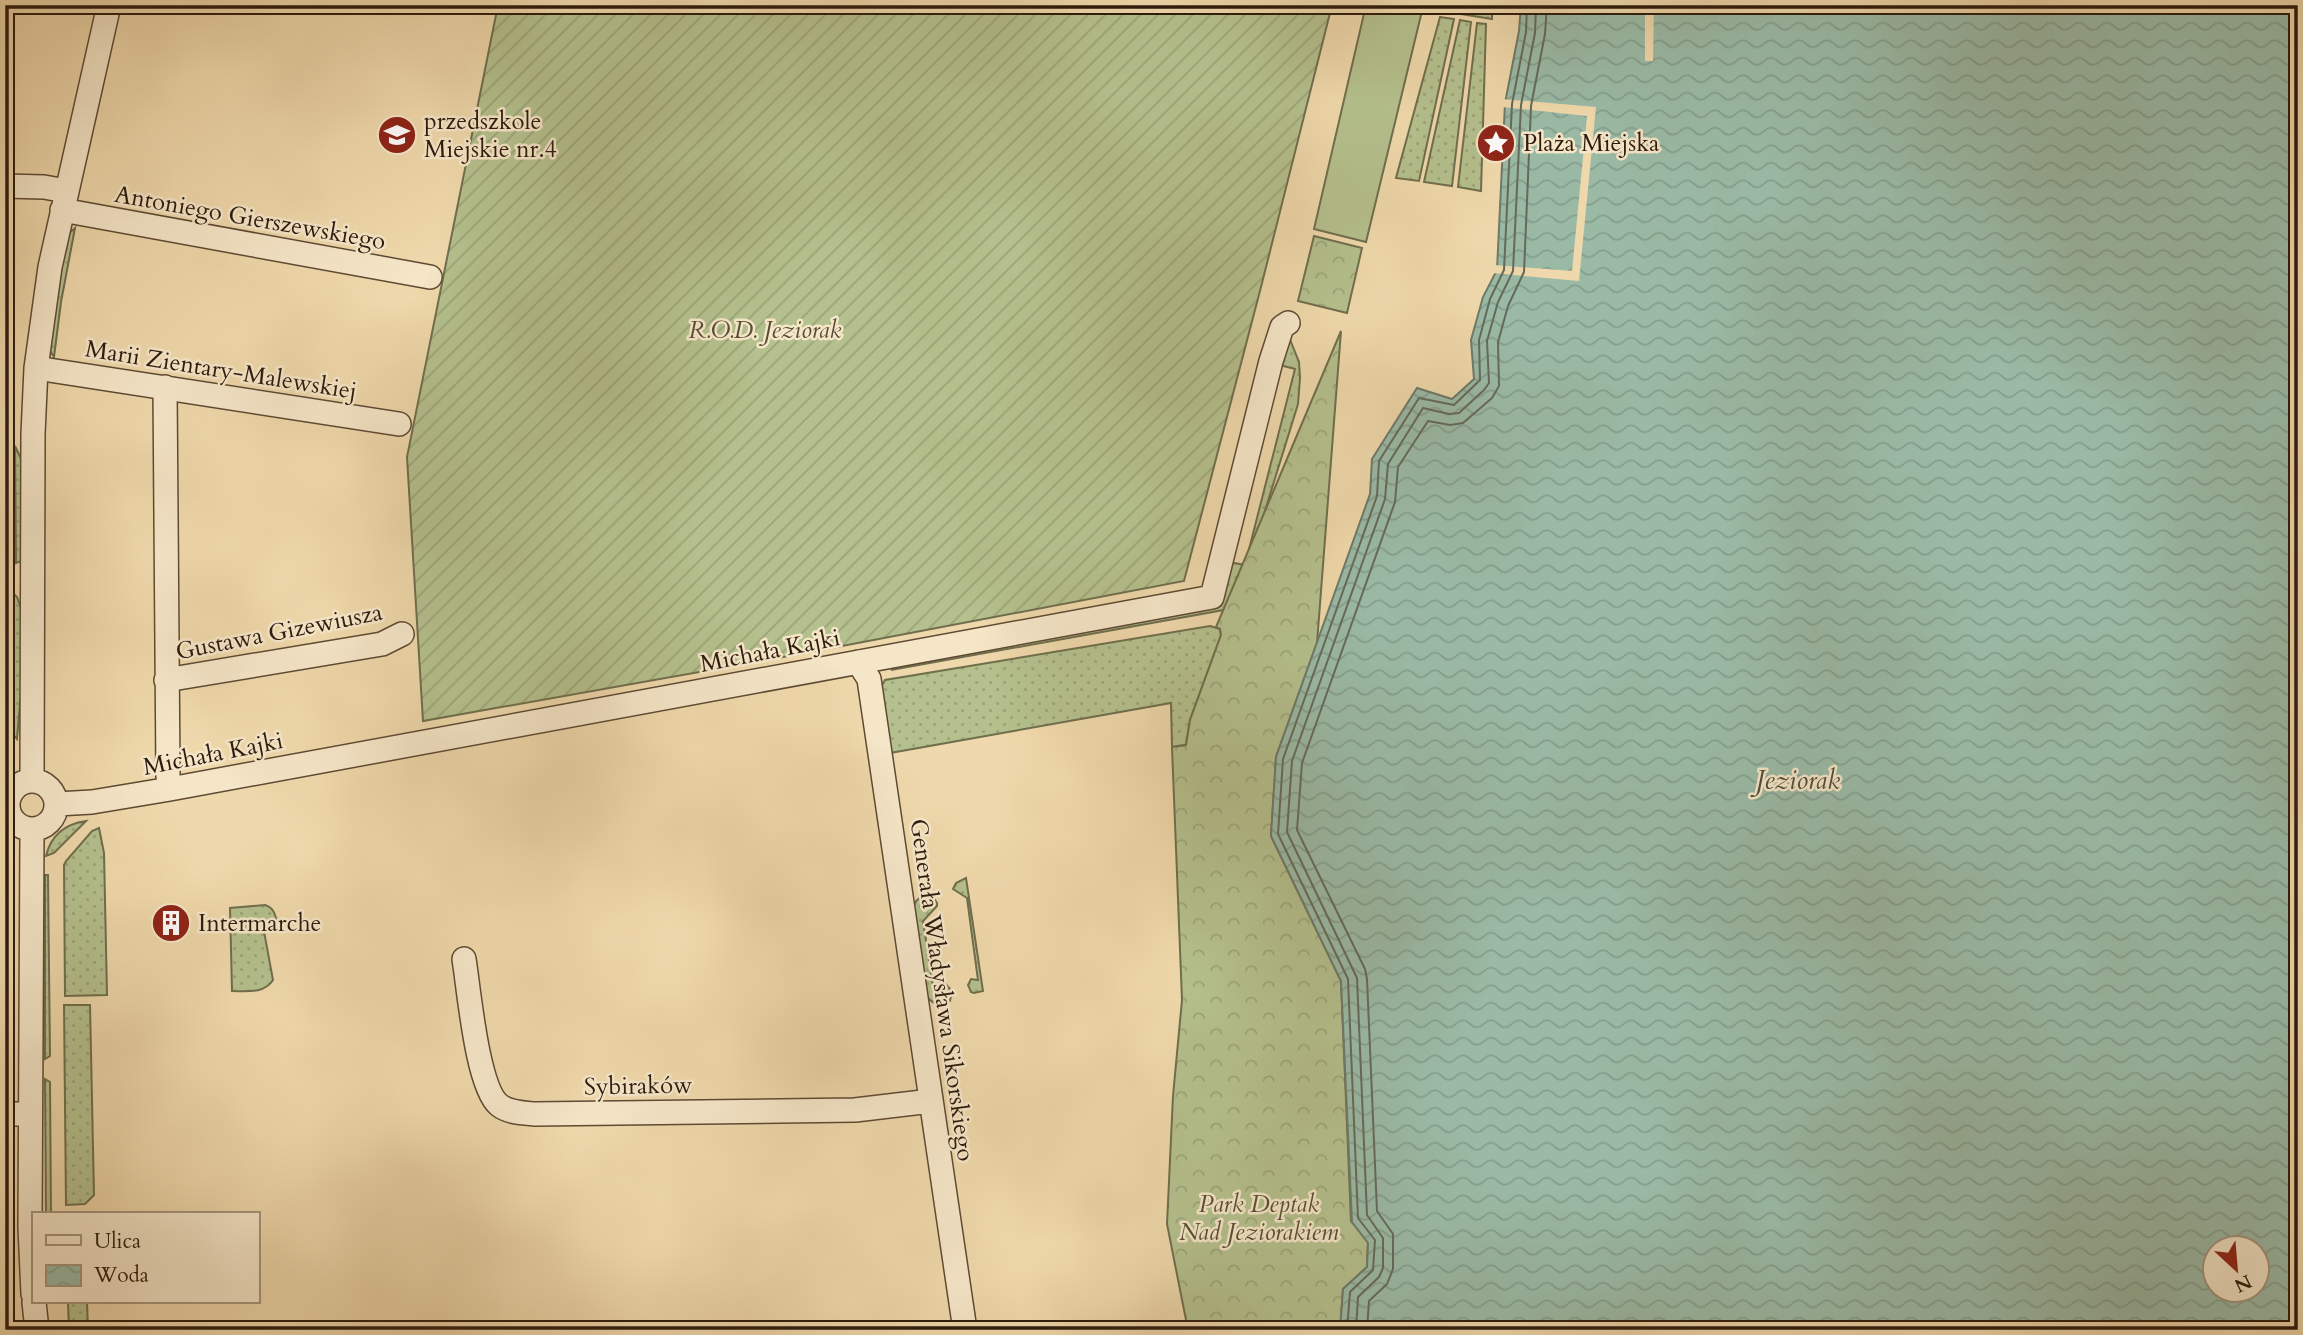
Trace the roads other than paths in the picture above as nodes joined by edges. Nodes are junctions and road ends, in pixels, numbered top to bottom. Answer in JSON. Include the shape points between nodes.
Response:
{"nodes":[{"id":1,"x":108,"y":5,"type":"edge"},
{"id":2,"x":5,"y":186,"type":"edge"},
{"id":3,"x":64,"y":201,"type":"junction"},
{"id":4,"x":430,"y":276,"type":"dead end"},
{"id":5,"x":1288,"y":323,"type":"dead end"},
{"id":6,"x":36,"y":368,"type":"junction"},
{"id":7,"x":165,"y":387,"type":"junction"},
{"id":8,"x":399,"y":424,"type":"dead end"},
{"id":9,"x":402,"y":634,"type":"dead end"},
{"id":10,"x":858,"y":662,"type":"junction"},
{"id":11,"x":166,"y":680,"type":"junction"},
{"id":12,"x":32,"y":781,"type":"junction"},
{"id":13,"x":170,"y":789,"type":"junction"},
{"id":14,"x":57,"y":804,"type":"junction"},
{"id":15,"x":32,"y":830,"type":"junction"},
{"id":16,"x":464,"y":959,"type":"dead end"},
{"id":17,"x":931,"y":1101,"type":"junction"},
{"id":18,"x":5,"y":1114,"type":"edge"},
{"id":19,"x":30,"y":1114,"type":"junction"},
{"id":20,"x":32,"y":1272,"type":"edge"},
{"id":21,"x":34,"y":1304,"type":"edge"},
{"id":22,"x":37,"y":1330,"type":"edge"},
{"id":23,"x":965,"y":1330,"type":"edge"}],
"edges":[{"from":1,"to":3,"type":"street"},
{"from":2,"to":3,"type":"street","name":"Antoniego Gierszewskiego","via":[[44,187]]},
{"from":3,"to":4,"type":"street","name":"Antoniego Gierszewskiego"},
{"from":3,"to":6,"type":"street"},
{"from":5,"to":10,"type":"street","name":"Michała Kajki","via":[[1282,327],[1271,361],[1212,597]]},
{"from":6,"to":7,"type":"street","name":"Marii Zientary-Malewskiej"},
{"from":6,"to":12,"type":"street"},
{"from":7,"to":8,"type":"street","name":"Marii Zientary-Malewskiej"},
{"from":7,"to":11,"type":"street"},
{"from":9,"to":11,"type":"street","name":"Gustawa Gizewiusza","via":[[382,645]]},
{"from":10,"to":13,"type":"street","name":"Michała Kajki"},
{"from":10,"to":17,"type":"street","name":"Generała Władysława Sikorskiego","via":[[869,679]]},
{"from":11,"to":13,"type":"street"},
{"from":12,"to":14,"type":"street","via":[[49,788]]},
{"from":12,"to":15,"type":"street","via":[[17,786],[8,808],[15,823]]},
{"from":13,"to":14,"type":"street","name":"Michała Kajki"},
{"from":14,"to":15,"type":"street","via":[[50,823]]},
{"from":15,"to":19,"type":"street"},
{"from":16,"to":17,"type":"street","name":"Sybiraków","via":[[483,1073],[499,1105],[513,1112],[855,1110]]},
{"from":17,"to":23,"type":"street","name":"Generała Władysława Sikorskiego"},
{"from":18,"to":19,"type":"street"},
{"from":19,"to":20,"type":"street"},
{"from":21,"to":22,"type":"street"}]}
